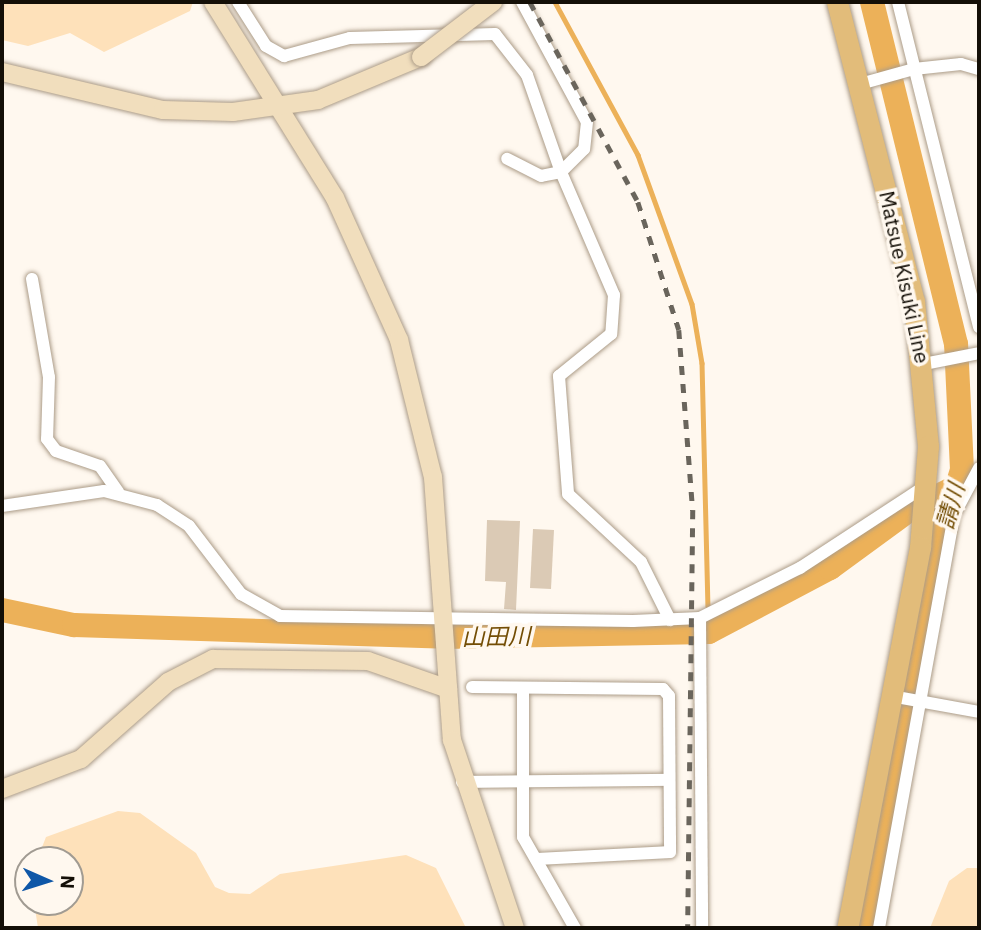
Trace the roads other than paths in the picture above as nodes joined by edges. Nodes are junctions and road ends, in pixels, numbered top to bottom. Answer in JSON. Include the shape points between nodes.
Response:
{"nodes":[{"id":1,"x":213,"y":2,"type":"edge"},
{"id":2,"x":238,"y":2,"type":"edge"},
{"id":3,"x":493,"y":2,"type":"edge"},
{"id":4,"x":522,"y":2,"type":"edge"},
{"id":5,"x":836,"y":2,"type":"edge"},
{"id":6,"x":898,"y":2,"type":"edge"},
{"id":7,"x":916,"y":68,"type":"junction"},
{"id":8,"x":979,"y":69,"type":"edge"},
{"id":9,"x":2,"y":72,"type":"edge"},
{"id":10,"x":868,"y":82,"type":"junction"},
{"id":11,"x":279,"y":108,"type":"junction"},
{"id":12,"x":507,"y":159,"type":"dead end"},
{"id":13,"x":561,"y":172,"type":"junction"},
{"id":14,"x":32,"y":279,"type":"dead end"},
{"id":15,"x":979,"y":327,"type":"edge"},
{"id":16,"x":979,"y":353,"type":"edge"},
{"id":17,"x":924,"y":364,"type":"junction"},
{"id":18,"x":979,"y":468,"type":"edge"},
{"id":19,"x":118,"y":492,"type":"junction"},
{"id":20,"x":926,"y":497,"type":"junction"},
{"id":21,"x":2,"y":506,"type":"edge"},
{"id":22,"x":670,"y":620,"type":"junction"},
{"id":23,"x":700,"y":623,"type":"junction"},
{"id":24,"x":445,"y":632,"type":"junction"},
{"id":25,"x":472,"y":687,"type":"dead end"},
{"id":26,"x":448,"y":689,"type":"junction"},
{"id":27,"x":523,"y":689,"type":"junction"},
{"id":28,"x":896,"y":697,"type":"junction"},
{"id":29,"x":922,"y":702,"type":"junction"},
{"id":30,"x":979,"y":712,"type":"edge"},
{"id":31,"x":669,"y":780,"type":"junction"},
{"id":32,"x":523,"y":781,"type":"junction"},
{"id":33,"x":462,"y":782,"type":"junction"},
{"id":34,"x":2,"y":789,"type":"edge"},
{"id":35,"x":538,"y":859,"type":"junction"},
{"id":36,"x":515,"y":928,"type":"edge"},
{"id":37,"x":575,"y":928,"type":"edge"},
{"id":38,"x":702,"y":928,"type":"edge"},
{"id":39,"x":847,"y":928,"type":"edge"},
{"id":40,"x":879,"y":928,"type":"edge"}],
"edges":[{"from":1,"to":11,"type":"street"},
{"from":2,"to":13,"type":"street","via":[[266,46],[284,56],[350,38],[495,34],[531,83]]},
{"from":3,"to":11,"type":"street","bridge":true,"via":[[421,57],[346,92]]},
{"from":4,"to":13,"type":"street","via":[[589,131],[579,157]]},
{"from":5,"to":10,"type":"main road","name":"Matsue Kisuki Line"},
{"from":6,"to":7,"type":"street"},
{"from":7,"to":8,"type":"street","via":[[961,64]]},
{"from":7,"to":10,"type":"street"},
{"from":7,"to":15,"type":"street"},
{"from":9,"to":11,"type":"street","via":[[163,110]]},
{"from":10,"to":17,"type":"main road","name":"Matsue Kisuki Line"},
{"from":11,"to":24,"type":"street","via":[[335,198],[399,340],[433,477]]},
{"from":12,"to":13,"type":"street","via":[[541,176]]},
{"from":13,"to":22,"type":"street","via":[[616,308],[611,334],[559,376],[568,494],[641,562]]},
{"from":14,"to":19,"type":"street","via":[[49,377],[47,439],[56,451],[100,466]]},
{"from":16,"to":17,"type":"street"},
{"from":17,"to":20,"type":"main road","name":"Matsue Kisuki Line"},
{"from":18,"to":29,"type":"street","via":[[954,515]]},
{"from":19,"to":21,"type":"street"},
{"from":19,"to":24,"type":"street","via":[[175,514],[241,594],[267,612]]},
{"from":20,"to":23,"type":"street"},
{"from":20,"to":28,"type":"main road","name":"Matsue Kisuki Line"},
{"from":22,"to":23,"type":"street"},
{"from":22,"to":24,"type":"street"},
{"from":23,"to":38,"type":"street"},
{"from":24,"to":26,"type":"street"},
{"from":25,"to":27,"type":"street"},
{"from":26,"to":33,"type":"street"},
{"from":26,"to":34,"type":"street","via":[[368,661],[213,659],[168,682],[82,759]]},
{"from":27,"to":31,"type":"street","via":[[663,689],[669,696]]},
{"from":27,"to":32,"type":"street"},
{"from":28,"to":29,"type":"street"},
{"from":28,"to":39,"type":"main road","name":"Matsue Kisuki Line"},
{"from":29,"to":30,"type":"street"},
{"from":29,"to":40,"type":"street"},
{"from":31,"to":32,"type":"street"},
{"from":31,"to":35,"type":"street","via":[[666,857]]},
{"from":32,"to":33,"type":"street"},
{"from":32,"to":35,"type":"street","via":[[523,837]]},
{"from":33,"to":36,"type":"street"},
{"from":35,"to":37,"type":"street"}]}
